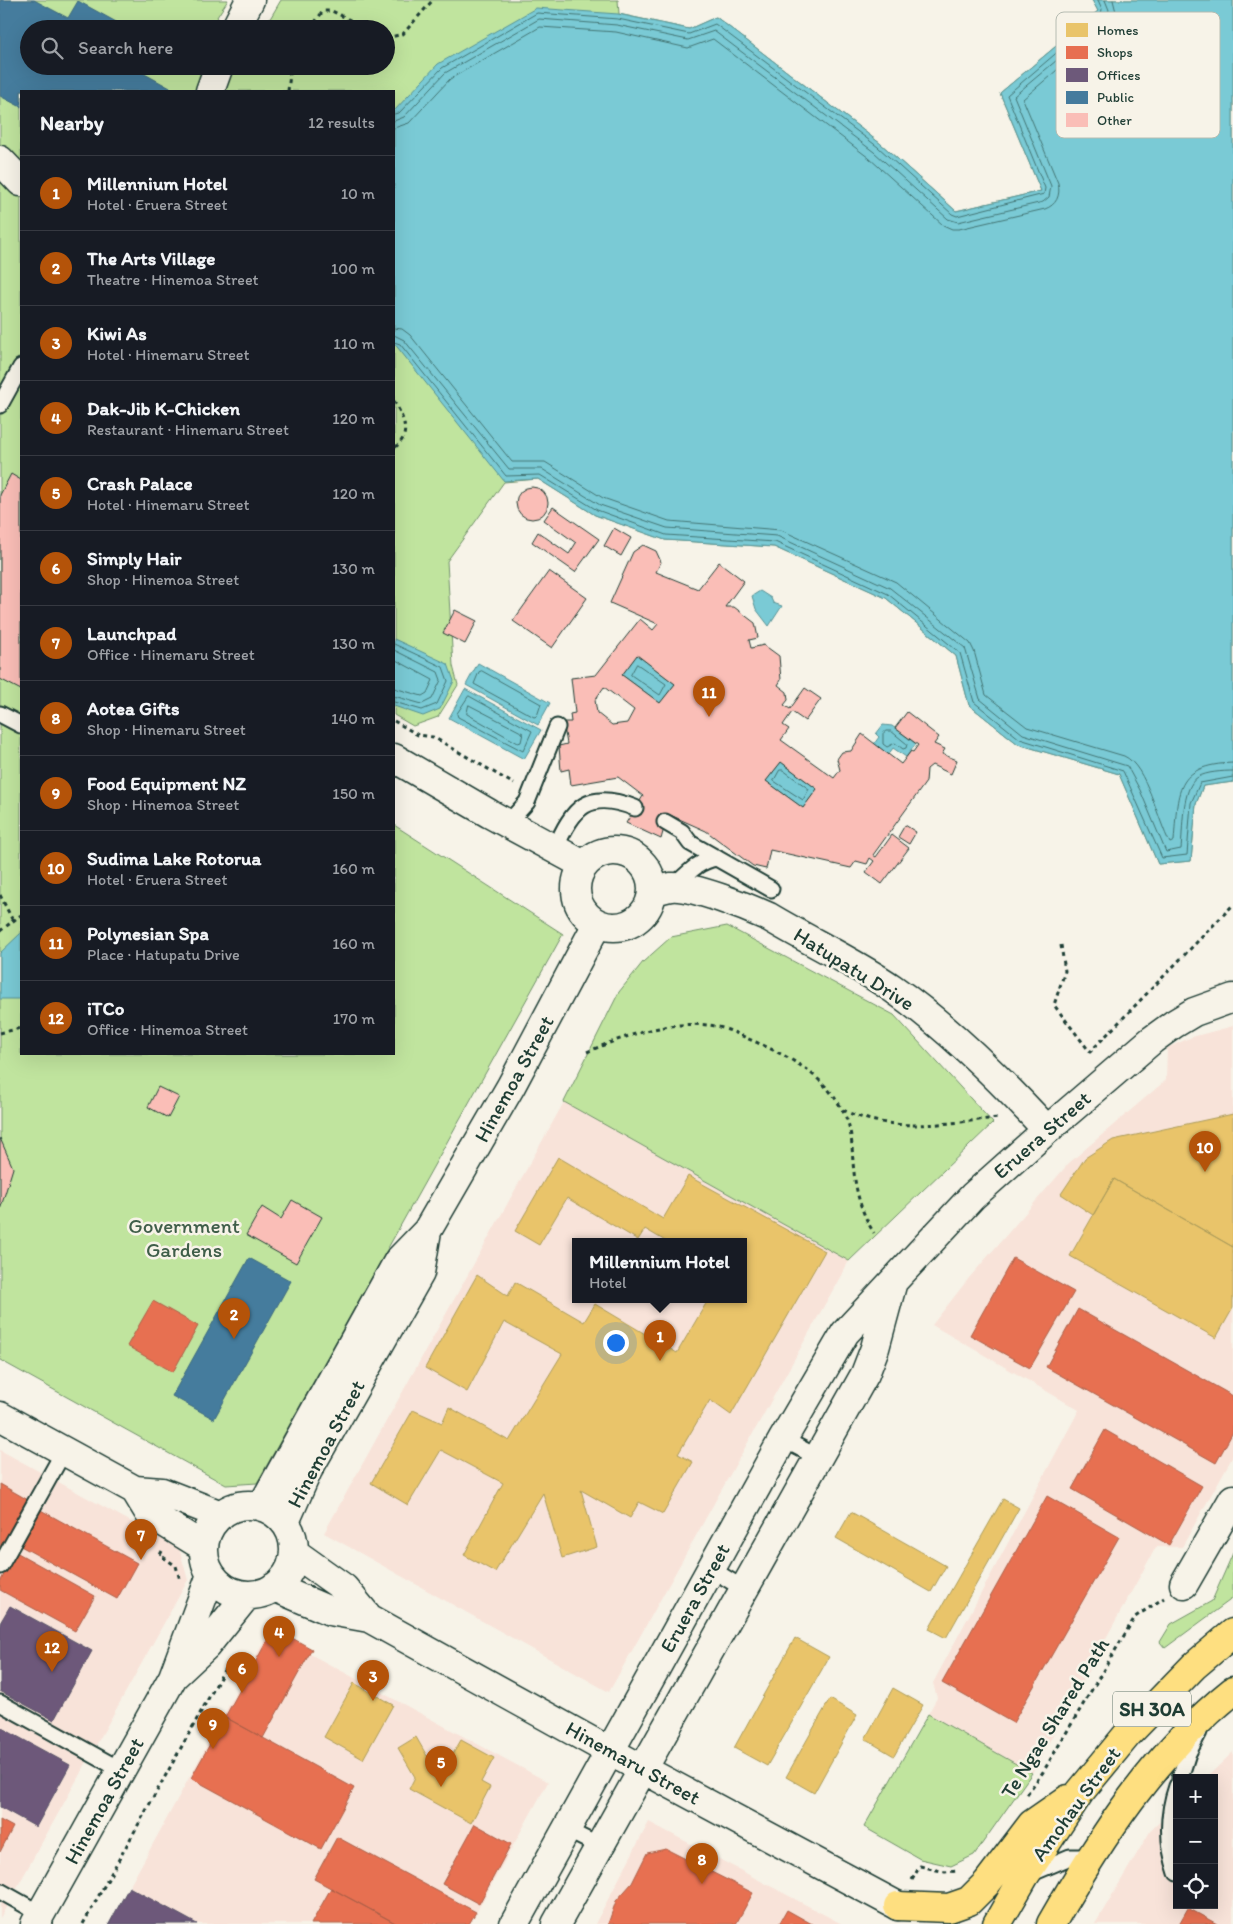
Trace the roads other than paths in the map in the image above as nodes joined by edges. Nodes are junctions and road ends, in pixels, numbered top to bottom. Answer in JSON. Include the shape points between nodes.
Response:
{"nodes":[{"id":1,"x":250,"y":0,"type":"edge"},
{"id":2,"x":239,"y":20,"type":"edge"},
{"id":3,"x":216,"y":75,"type":"edge"},
{"id":4,"x":210,"y":90,"type":"edge"},
{"id":5,"x":0,"y":160,"type":"edge"},
{"id":6,"x":20,"y":181,"type":"edge"},
{"id":7,"x":20,"y":371,"type":"edge"},
{"id":8,"x":16,"y":385,"type":"edge"},
{"id":9,"x":0,"y":405,"type":"edge"},
{"id":10,"x":0,"y":714,"type":"edge"},
{"id":11,"x":20,"y":724,"type":"edge"},
{"id":12,"x":557,"y":727,"type":"dead end"},
{"id":13,"x":395,"y":759,"type":"edge"},
{"id":14,"x":635,"y":808,"type":"dead end"},
{"id":15,"x":665,"y":822,"type":"dead end"},
{"id":16,"x":507,"y":824,"type":"junction"},
{"id":17,"x":690,"y":843,"type":"junction"},
{"id":18,"x":555,"y":849,"type":"junction"},
{"id":19,"x":717,"y":858,"type":"junction"},
{"id":20,"x":584,"y":865,"type":"junction"},
{"id":21,"x":663,"y":889,"type":"junction"},
{"id":22,"x":771,"y":889,"type":"dead end"},
{"id":23,"x":597,"y":924,"type":"junction"},
{"id":24,"x":1233,"y":998,"type":"edge"},
{"id":25,"x":1047,"y":1130,"type":"junction"},
{"id":26,"x":892,"y":1283,"type":"junction"},
{"id":27,"x":0,"y":1416,"type":"edge"},
{"id":28,"x":319,"y":1427,"type":"junction"},
{"id":29,"x":783,"y":1439,"type":"junction"},
{"id":30,"x":64,"y":1451,"type":"junction"},
{"id":31,"x":819,"y":1458,"type":"junction"},
{"id":32,"x":135,"y":1490,"type":"junction"},
{"id":33,"x":1233,"y":1499,"type":"edge"},
{"id":34,"x":262,"y":1506,"type":"junction"},
{"id":35,"x":221,"y":1515,"type":"junction"},
{"id":36,"x":285,"y":1522,"type":"junction"},
{"id":37,"x":204,"y":1546,"type":"junction"},
{"id":38,"x":294,"y":1553,"type":"junction"},
{"id":39,"x":0,"y":1566,"type":"edge"},
{"id":40,"x":711,"y":1569,"type":"junction"},
{"id":41,"x":212,"y":1575,"type":"junction"},
{"id":42,"x":1184,"y":1584,"type":"dead end"},
{"id":43,"x":274,"y":1587,"type":"junction"},
{"id":44,"x":744,"y":1589,"type":"junction"},
{"id":45,"x":248,"y":1595,"type":"junction"},
{"id":46,"x":370,"y":1618,"type":"junction"},
{"id":47,"x":1233,"y":1633,"type":"edge"},
{"id":48,"x":173,"y":1677,"type":"junction"},
{"id":49,"x":1233,"y":1691,"type":"edge"},
{"id":50,"x":0,"y":1703,"type":"edge"},
{"id":51,"x":1210,"y":1711,"type":"junction"},
{"id":52,"x":611,"y":1752,"type":"junction"},
{"id":53,"x":642,"y":1768,"type":"junction"},
{"id":54,"x":121,"y":1770,"type":"junction"},
{"id":55,"x":1181,"y":1774,"type":"edge"},
{"id":56,"x":1080,"y":1792,"type":"junction"},
{"id":57,"x":1173,"y":1806,"type":"edge"},
{"id":58,"x":567,"y":1830,"type":"junction"},
{"id":59,"x":599,"y":1846,"type":"junction"},
{"id":60,"x":1089,"y":1857,"type":"junction"},
{"id":61,"x":1174,"y":1864,"type":"edge"},
{"id":62,"x":1024,"y":1877,"type":"junction"},
{"id":63,"x":0,"y":1891,"type":"edge"},
{"id":64,"x":903,"y":1897,"type":"junction"},
{"id":65,"x":38,"y":1919,"type":"edge"},
{"id":66,"x":514,"y":1924,"type":"edge"},
{"id":67,"x":556,"y":1924,"type":"edge"},
{"id":68,"x":919,"y":1924,"type":"edge"},
{"id":69,"x":997,"y":1924,"type":"edge"},
{"id":70,"x":1051,"y":1924,"type":"edge"}],
"edges":[{"from":1,"to":2,"type":"street"},
{"from":3,"to":4,"type":"street"},
{"from":5,"to":6,"type":"street"},
{"from":7,"to":8,"type":"lane"},
{"from":8,"to":9,"type":"lane"},
{"from":10,"to":11,"type":"lane"},
{"from":12,"to":16,"type":"lane","via":[[528,802]]},
{"from":13,"to":16,"type":"street"},
{"from":14,"to":18,"type":"lane","via":[[611,801],[584,805],[570,816]]},
{"from":15,"to":17,"type":"lane","via":[[682,832]]},
{"from":16,"to":18,"type":"street"},
{"from":17,"to":19,"type":"lane"},
{"from":17,"to":21,"type":"lane","via":[[693,853],[690,863]]},
{"from":18,"to":20,"type":"street"},
{"from":19,"to":21,"type":"lane","via":[[707,859]]},
{"from":19,"to":22,"type":"lane"},
{"from":20,"to":21,"type":"street","via":[[606,851],[619,851],[642,862]]},
{"from":20,"to":23,"type":"street","via":[[578,875],[576,898],[587,918]]},
{"from":21,"to":23,"type":"street","via":[[640,918],[630,924],[608,928]]},
{"from":21,"to":25,"type":"street","name":"Hatupatu Drive","via":[[730,902],[769,917],[890,987],[947,1033]]},
{"from":23,"to":28,"type":"street","name":"Hinemoa Street","via":[[511,1086],[427,1232],[398,1261]]},
{"from":24,"to":25,"type":"street","name":"Eruera Street","via":[[1174,1024]]},
{"from":25,"to":26,"type":"street","name":"Eruera Street","via":[[973,1196]]},
{"from":26,"to":29,"type":"street","name":"Eruera Street","via":[[844,1333]]},
{"from":26,"to":31,"type":"street","name":"Eruera Street","via":[[865,1374]]},
{"from":27,"to":30,"type":"street"},
{"from":28,"to":34,"type":"street","name":"Hinemoa Street"},
{"from":28,"to":36,"type":"street","name":"Hinemoa Street","via":[[308,1470]]},
{"from":29,"to":31,"type":"lane"},
{"from":29,"to":40,"type":"street","name":"Eruera Street"},
{"from":30,"to":32,"type":"street"},
{"from":30,"to":39,"type":"lane"},
{"from":31,"to":44,"type":"street","name":"Eruera Street"},
{"from":32,"to":35,"type":"street","via":[[162,1492]]},
{"from":32,"to":37,"type":"street","via":[[148,1513]]},
{"from":33,"to":42,"type":"street"},
{"from":34,"to":35,"type":"street","via":[[240,1505]]},
{"from":34,"to":36,"type":"street"},
{"from":35,"to":37,"type":"street","via":[[212,1524]]},
{"from":36,"to":38,"type":"street","via":[[291,1532]]},
{"from":37,"to":41,"type":"street"},
{"from":38,"to":43,"type":"street","via":[[288,1572]]},
{"from":38,"to":46,"type":"street","name":"Hinemaru Street","via":[[344,1588]]},
{"from":40,"to":44,"type":"lane"},
{"from":40,"to":52,"type":"street","name":"Eruera Street"},
{"from":41,"to":45,"type":"street","via":[[227,1589]]},
{"from":41,"to":48,"type":"street","name":"Hinemoa Street"},
{"from":43,"to":45,"type":"street","via":[[262,1594]]},
{"from":43,"to":46,"type":"street","name":"Hinemaru Street","via":[[330,1611]]},
{"from":44,"to":53,"type":"street","name":"Eruera Street"},
{"from":45,"to":48,"type":"street","name":"Hinemoa Street","via":[[206,1646]]},
{"from":46,"to":52,"type":"street","name":"Hinemaru Street"},
{"from":47,"to":56,"type":"main road","name":"Amohau Street","number":"SH 30A","via":[[1194,1666],[1127,1735]]},
{"from":48,"to":54,"type":"street","name":"Hinemoa Street"},
{"from":49,"to":51,"type":"main road","name":"Amohau Street","number":"SH 30A"},
{"from":50,"to":54,"type":"lane"},
{"from":51,"to":55,"type":"lane","via":[[1188,1753]]},
{"from":51,"to":60,"type":"main road","name":"Amohau Street","number":"SH 30A","via":[[1150,1774]]},
{"from":52,"to":53,"type":"street","name":"Hinemaru Street"},
{"from":52,"to":58,"type":"street","name":"Eruera Street"},
{"from":53,"to":59,"type":"street","name":"Eruera Street"},
{"from":53,"to":64,"type":"street","name":"Hinemaru Street"},
{"from":54,"to":65,"type":"street","name":"Hinemoa Street"},
{"from":56,"to":62,"type":"main road","name":"Amohau Street","number":"SH 30A"},
{"from":56,"to":64,"type":"main road","via":[[1032,1824],[987,1883],[969,1901],[949,1908]]},
{"from":57,"to":61,"type":"lane","via":[[1169,1826]]},
{"from":58,"to":59,"type":"lane"},
{"from":58,"to":66,"type":"street","name":"Eruera Street"},
{"from":59,"to":67,"type":"street","name":"Eruera Street"},
{"from":60,"to":62,"type":"lane","via":[[1070,1857]]},
{"from":60,"to":70,"type":"main road","name":"Amohau Street","number":"SH 30A"},
{"from":62,"to":69,"type":"main road","name":"Amohau Street","number":"SH 30A"},
{"from":63,"to":65,"type":"lane"},
{"from":64,"to":68,"type":"main road"}]}
